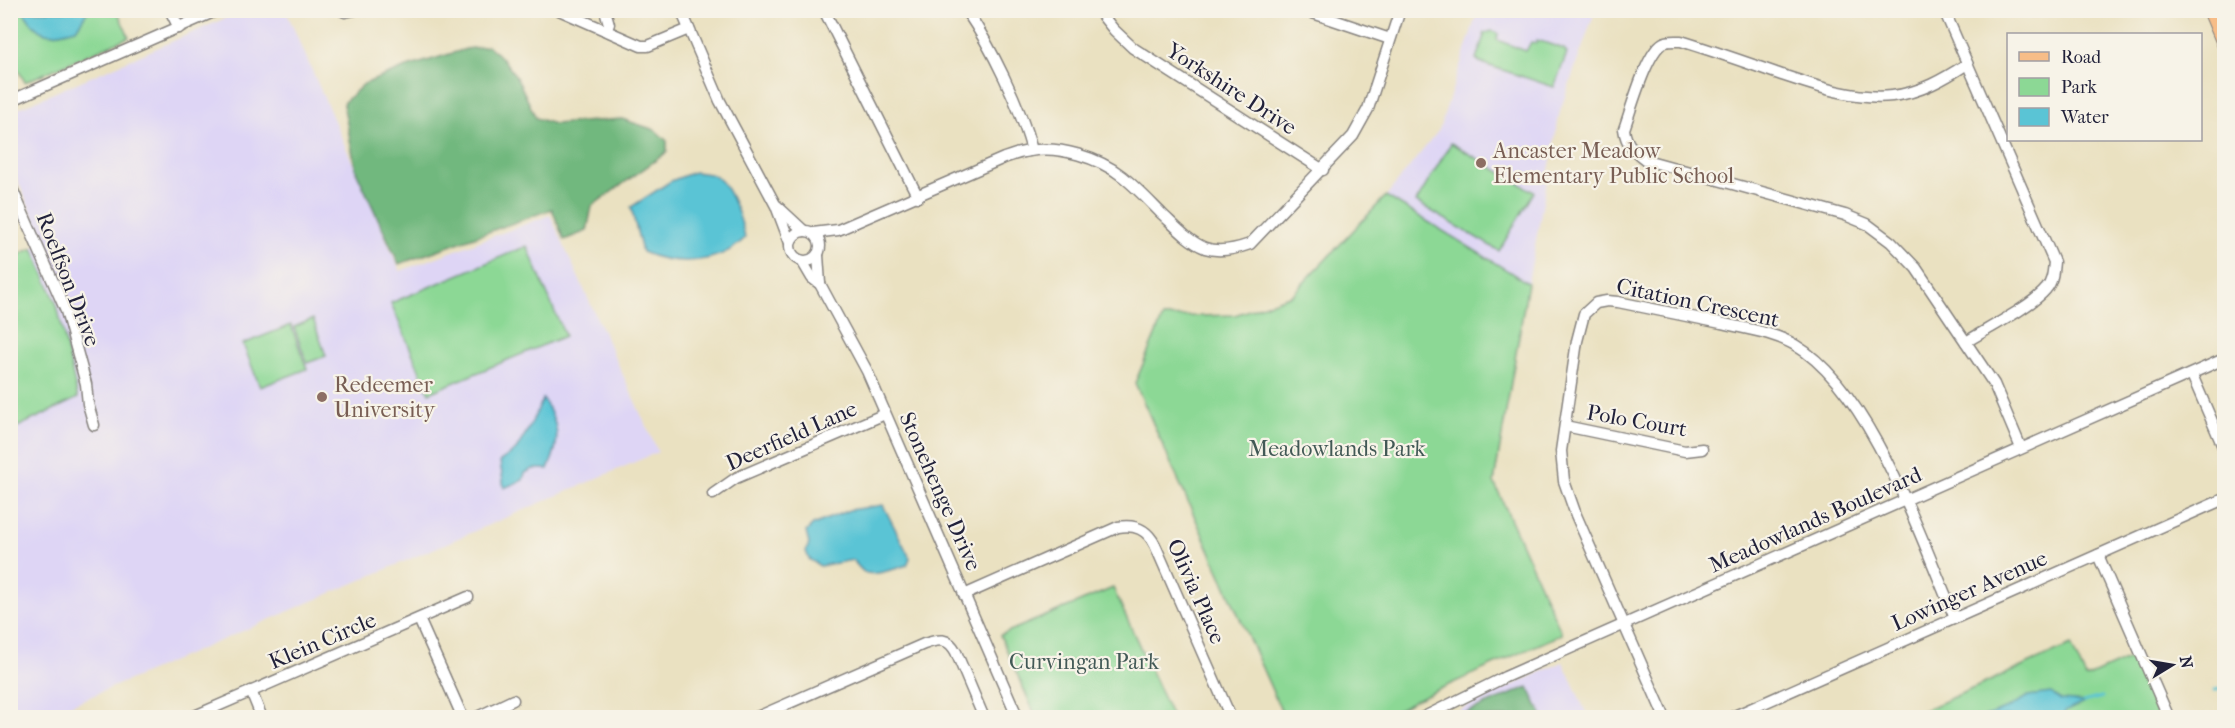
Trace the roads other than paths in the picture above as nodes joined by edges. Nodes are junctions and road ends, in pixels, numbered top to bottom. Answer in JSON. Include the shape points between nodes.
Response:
{"nodes":[{"id":1,"x":171,"y":10,"type":"edge"},
{"id":2,"x":218,"y":10,"type":"edge"},
{"id":3,"x":341,"y":10,"type":"edge"},
{"id":4,"x":355,"y":10,"type":"edge"},
{"id":5,"x":559,"y":10,"type":"edge"},
{"id":6,"x":605,"y":10,"type":"edge"},
{"id":7,"x":681,"y":10,"type":"edge"},
{"id":8,"x":824,"y":10,"type":"edge"},
{"id":9,"x":966,"y":10,"type":"edge"},
{"id":10,"x":1098,"y":10,"type":"edge"},
{"id":11,"x":1304,"y":10,"type":"edge"},
{"id":12,"x":1400,"y":10,"type":"edge"},
{"id":13,"x":1944,"y":10,"type":"edge"},
{"id":14,"x":2209,"y":10,"type":"edge"},
{"id":15,"x":2220,"y":26,"type":"edge"},
{"id":16,"x":178,"y":28,"type":"junction"},
{"id":17,"x":689,"y":29,"type":"junction"},
{"id":18,"x":606,"y":31,"type":"junction"},
{"id":19,"x":1390,"y":39,"type":"junction"},
{"id":20,"x":2224,"y":46,"type":"edge"},
{"id":21,"x":1967,"y":64,"type":"junction"},
{"id":22,"x":10,"y":101,"type":"edge"},
{"id":23,"x":1032,"y":150,"type":"junction"},
{"id":24,"x":1323,"y":170,"type":"junction"},
{"id":25,"x":10,"y":184,"type":"edge"},
{"id":26,"x":918,"y":197,"type":"junction"},
{"id":27,"x":776,"y":206,"type":"junction"},
{"id":28,"x":838,"y":230,"type":"junction"},
{"id":29,"x":808,"y":232,"type":"junction"},
{"id":30,"x":790,"y":243,"type":"junction"},
{"id":31,"x":819,"y":251,"type":"junction"},
{"id":32,"x":802,"y":261,"type":"junction"},
{"id":33,"x":820,"y":284,"type":"junction"},
{"id":34,"x":1966,"y":342,"type":"junction"},
{"id":35,"x":2224,"y":359,"type":"edge"},
{"id":36,"x":2193,"y":375,"type":"junction"},
{"id":37,"x":885,"y":414,"type":"junction"},
{"id":38,"x":94,"y":425,"type":"dead end"},
{"id":39,"x":1565,"y":426,"type":"junction"},
{"id":40,"x":2021,"y":448,"type":"junction"},
{"id":41,"x":1702,"y":449,"type":"dead end"},
{"id":42,"x":2224,"y":449,"type":"edge"},
{"id":43,"x":713,"y":494,"type":"dead end"},
{"id":44,"x":2224,"y":499,"type":"edge"},
{"id":45,"x":1904,"y":501,"type":"junction"},
{"id":46,"x":2098,"y":555,"type":"junction"},
{"id":47,"x":964,"y":595,"type":"junction"},
{"id":48,"x":468,"y":597,"type":"dead end"},
{"id":49,"x":1955,"y":618,"type":"junction"},
{"id":50,"x":419,"y":619,"type":"junction"},
{"id":51,"x":1624,"y":626,"type":"junction"},
{"id":52,"x":251,"y":691,"type":"junction"},
{"id":53,"x":513,"y":700,"type":"dead end"},
{"id":54,"x":190,"y":717,"type":"edge"},
{"id":55,"x":262,"y":717,"type":"edge"},
{"id":56,"x":463,"y":717,"type":"edge"},
{"id":57,"x":475,"y":717,"type":"edge"},
{"id":58,"x":755,"y":717,"type":"edge"},
{"id":59,"x":984,"y":717,"type":"edge"},
{"id":60,"x":1018,"y":717,"type":"edge"},
{"id":61,"x":1231,"y":717,"type":"edge"},
{"id":62,"x":1422,"y":717,"type":"edge"},
{"id":63,"x":1665,"y":717,"type":"edge"},
{"id":64,"x":1730,"y":717,"type":"edge"},
{"id":65,"x":2169,"y":717,"type":"edge"}],
"edges":[{"from":1,"to":16,"type":"street"},
{"from":2,"to":16,"type":"street"},
{"from":3,"to":4,"type":"street"},
{"from":5,"to":18,"type":"street"},
{"from":6,"to":18,"type":"street","via":[[609,24]]},
{"from":7,"to":17,"type":"street"},
{"from":8,"to":26,"type":"street"},
{"from":9,"to":23,"type":"street","via":[[990,47]]},
{"from":10,"to":24,"type":"street","name":"Yorkshire Drive","via":[[1133,48]]},
{"from":11,"to":19,"type":"street"},
{"from":12,"to":19,"type":"street"},
{"from":13,"to":21,"type":"street"},
{"from":14,"to":15,"type":"main road"},
{"from":15,"to":20,"type":"main road"},
{"from":16,"to":22,"type":"street"},
{"from":17,"to":18,"type":"street","via":[[648,46],[636,45]]},
{"from":17,"to":27,"type":"street","via":[[720,101]]},
{"from":19,"to":24,"type":"street","via":[[1368,109],[1353,136]]},
{"from":21,"to":34,"type":"street","via":[[2054,262],[2047,288],[2034,300]]},
{"from":21,"to":34,"type":"street","via":[[1919,90],[1892,96],[1863,96],[1828,90],[1681,41],[1665,41],[1648,62],[1624,129],[1625,140],[1646,160],[1867,224],[1892,242],[1916,268]]},
{"from":23,"to":24,"type":"street","via":[[1059,151],[1092,159],[1121,175],[1194,242],[1218,251],[1250,244]]},
{"from":23,"to":26,"type":"street","via":[[1004,158]]},
{"from":25,"to":38,"type":"street","name":"Roelfson Drive","via":[[66,311]]},
{"from":26,"to":28,"type":"street"},
{"from":27,"to":29,"type":"street"},
{"from":27,"to":30,"type":"street"},
{"from":28,"to":29,"type":"street"},
{"from":28,"to":31,"type":"street"},
{"from":29,"to":30,"type":"street","via":[[795,234]]},
{"from":29,"to":31,"type":"street","via":[[819,239]]},
{"from":30,"to":32,"type":"street","via":[[791,252]]},
{"from":31,"to":32,"type":"street","via":[[811,261]]},
{"from":31,"to":33,"type":"street","name":"Stonehenge Drive"},
{"from":32,"to":33,"type":"street","name":"Stonehenge Drive"},
{"from":33,"to":37,"type":"street","name":"Stonehenge Drive","via":[[863,362]]},
{"from":34,"to":40,"type":"street","via":[[1994,384]]},
{"from":35,"to":36,"type":"street","name":"Meadowlands Boulevard"},
{"from":36,"to":40,"type":"street","name":"Meadowlands Boulevard"},
{"from":36,"to":42,"type":"street"},
{"from":37,"to":43,"type":"street","name":"Deerfield Lane","via":[[736,478]]},
{"from":37,"to":47,"type":"street","name":"Stonehenge Drive"},
{"from":39,"to":41,"type":"street","name":"Polo Court","via":[[1685,450]]},
{"from":39,"to":45,"type":"street","name":"Citation Crescent","via":[[1584,314],[1596,303],[1618,302],[1761,332],[1795,345],[1819,362],[1842,388],[1872,433]]},
{"from":39,"to":51,"type":"street","name":"Citation Crescent","via":[[1561,451],[1564,481]]},
{"from":40,"to":45,"type":"street","name":"Meadowlands Boulevard"},
{"from":44,"to":46,"type":"street","name":"Lowinger Avenue"},
{"from":45,"to":49,"type":"street","name":"Citation Crescent"},
{"from":45,"to":51,"type":"street","name":"Meadowlands Boulevard"},
{"from":46,"to":49,"type":"street","name":"Lowinger Avenue"},
{"from":46,"to":65,"type":"street"},
{"from":47,"to":60,"type":"street","name":"Stonehenge Drive"},
{"from":47,"to":61,"type":"street","name":"Olivia Place","via":[[1118,527],[1141,528],[1152,538]]},
{"from":48,"to":50,"type":"street","name":"Klein Circle"},
{"from":49,"to":64,"type":"street","name":"Lowinger Avenue"},
{"from":50,"to":52,"type":"street","name":"Klein Circle"},
{"from":50,"to":56,"type":"street"},
{"from":51,"to":62,"type":"street","name":"Meadowlands Boulevard"},
{"from":51,"to":63,"type":"street","name":"Citation Crescent"},
{"from":52,"to":54,"type":"street","name":"Klein Circle"},
{"from":52,"to":55,"type":"street"},
{"from":53,"to":57,"type":"street"},
{"from":58,"to":59,"type":"street","via":[[924,644],[945,640],[956,652]]}]}
